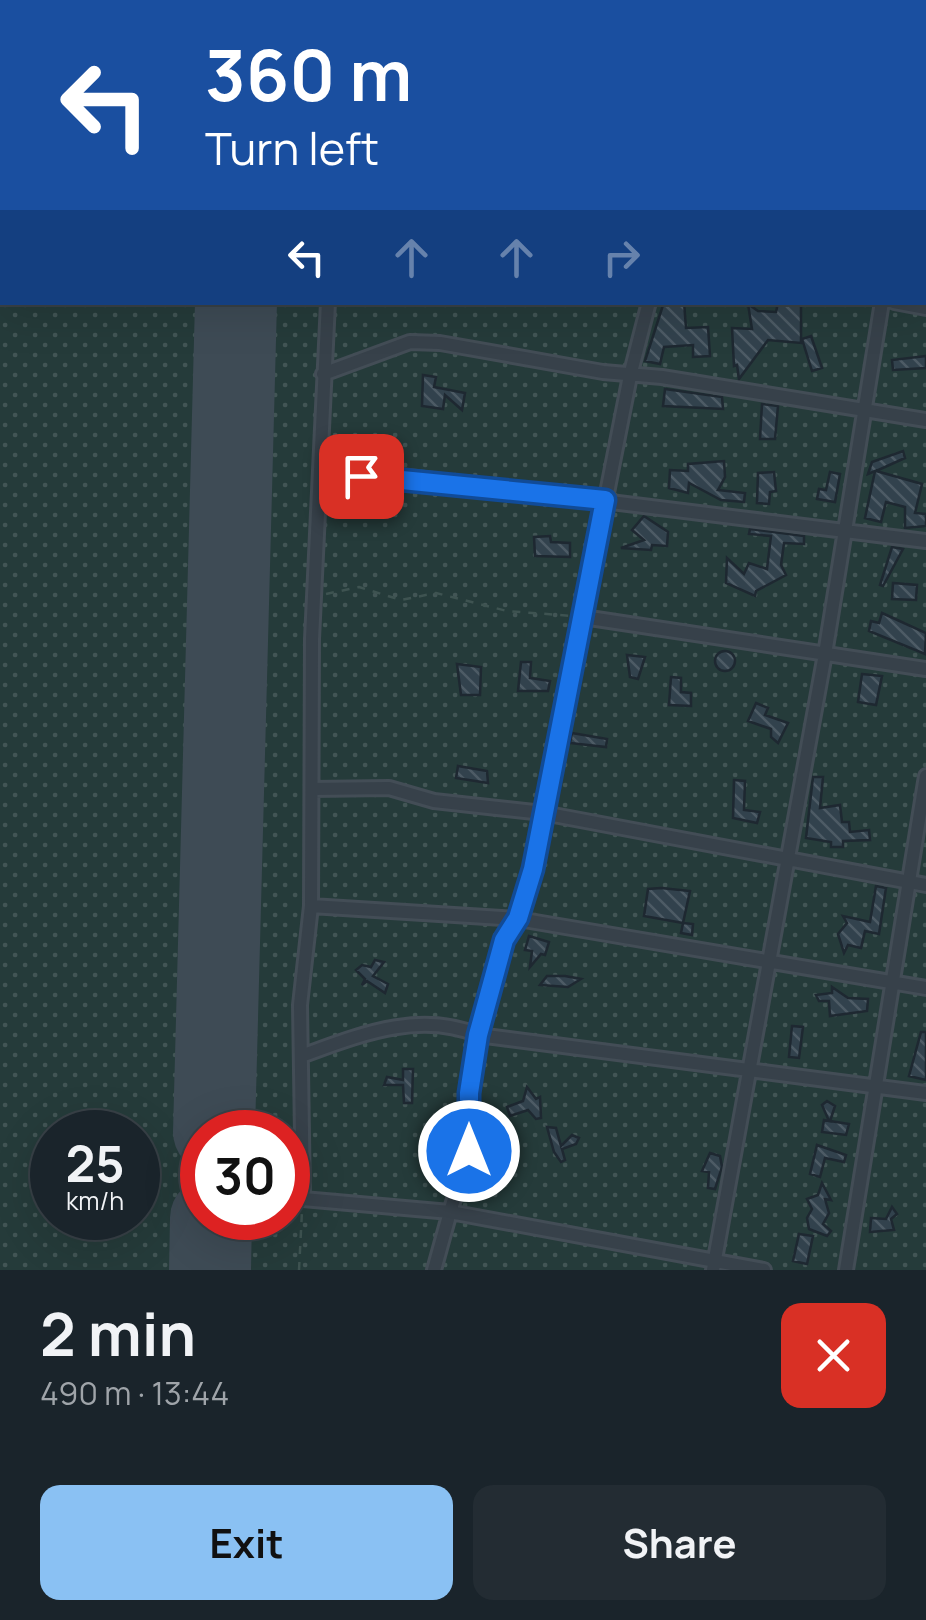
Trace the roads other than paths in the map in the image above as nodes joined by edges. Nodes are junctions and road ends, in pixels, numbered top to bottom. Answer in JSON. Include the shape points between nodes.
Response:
{"nodes":[{"id":1,"x":328,"y":305,"type":"edge"},
{"id":2,"x":649,"y":305,"type":"edge"},
{"id":3,"x":882,"y":305,"type":"edge"},
{"id":4,"x":323,"y":374,"type":"junction"},
{"id":5,"x":630,"y":376,"type":"junction"},
{"id":6,"x":865,"y":410,"type":"junction"},
{"id":7,"x":926,"y":420,"type":"edge"},
{"id":8,"x":321,"y":475,"type":"junction"},
{"id":9,"x":605,"y":500,"type":"junction"},
{"id":10,"x":844,"y":529,"type":"junction"},
{"id":11,"x":926,"y":541,"type":"edge"},
{"id":12,"x":583,"y":617,"type":"junction"},
{"id":13,"x":826,"y":654,"type":"junction"},
{"id":14,"x":926,"y":668,"type":"edge"},
{"id":15,"x":926,"y":776,"type":"edge"},
{"id":16,"x":312,"y":789,"type":"junction"},
{"id":17,"x":543,"y":814,"type":"junction"},
{"id":18,"x":786,"y":860,"type":"junction"},
{"id":19,"x":908,"y":882,"type":"junction"},
{"id":20,"x":926,"y":886,"type":"edge"},
{"id":21,"x":311,"y":906,"type":"junction"},
{"id":22,"x":518,"y":918,"type":"junction"},
{"id":23,"x":769,"y":964,"type":"junction"},
{"id":24,"x":896,"y":983,"type":"junction"},
{"id":25,"x":926,"y":988,"type":"edge"},
{"id":26,"x":478,"y":1035,"type":"junction"},
{"id":27,"x":301,"y":1056,"type":"junction"},
{"id":28,"x":750,"y":1069,"type":"junction"},
{"id":29,"x":876,"y":1086,"type":"junction"},
{"id":30,"x":926,"y":1093,"type":"edge"},
{"id":31,"x":450,"y":1212,"type":"junction"},
{"id":32,"x":714,"y":1265,"type":"edge"},
{"id":33,"x":434,"y":1270,"type":"edge"},
{"id":34,"x":764,"y":1270,"type":"edge"},
{"id":35,"x":846,"y":1270,"type":"edge"}],
"edges":[{"from":1,"to":4,"type":"street"},
{"from":2,"to":5,"type":"street"},
{"from":3,"to":6,"type":"street"},
{"from":4,"to":5,"type":"street","via":[[410,342]]},
{"from":4,"to":8,"type":"street"},
{"from":5,"to":6,"type":"street"},
{"from":5,"to":9,"type":"street"},
{"from":6,"to":7,"type":"street"},
{"from":6,"to":10,"type":"street"},
{"from":8,"to":9,"type":"street","via":[[400,476]]},
{"from":8,"to":16,"type":"street"},
{"from":9,"to":10,"type":"street"},
{"from":9,"to":12,"type":"street"},
{"from":10,"to":11,"type":"street"},
{"from":10,"to":13,"type":"street"},
{"from":12,"to":13,"type":"street"},
{"from":12,"to":17,"type":"street"},
{"from":13,"to":14,"type":"street"},
{"from":13,"to":18,"type":"street"},
{"from":15,"to":19,"type":"street"},
{"from":16,"to":17,"type":"street","via":[[389,788],[434,801]]},
{"from":16,"to":21,"type":"street"},
{"from":17,"to":18,"type":"street"},
{"from":17,"to":22,"type":"street"},
{"from":18,"to":19,"type":"street"},
{"from":18,"to":23,"type":"street"},
{"from":19,"to":20,"type":"street"},
{"from":19,"to":24,"type":"street"},
{"from":21,"to":22,"type":"street"},
{"from":21,"to":27,"type":"street"},
{"from":22,"to":23,"type":"street"},
{"from":22,"to":26,"type":"street","via":[[504,940]]},
{"from":23,"to":24,"type":"street"},
{"from":23,"to":28,"type":"street"},
{"from":24,"to":25,"type":"street"},
{"from":24,"to":29,"type":"street"},
{"from":26,"to":27,"type":"street","via":[[449,1026],[386,1027]]},
{"from":26,"to":28,"type":"street"},
{"from":26,"to":31,"type":"street","via":[[469,1151]]},
{"from":27,"to":31,"type":"street","via":[[302,1199]]},
{"from":28,"to":29,"type":"street"},
{"from":28,"to":32,"type":"street"},
{"from":29,"to":30,"type":"street"},
{"from":29,"to":35,"type":"street"},
{"from":31,"to":32,"type":"street"},
{"from":31,"to":33,"type":"street"},
{"from":32,"to":34,"type":"street"}]}
